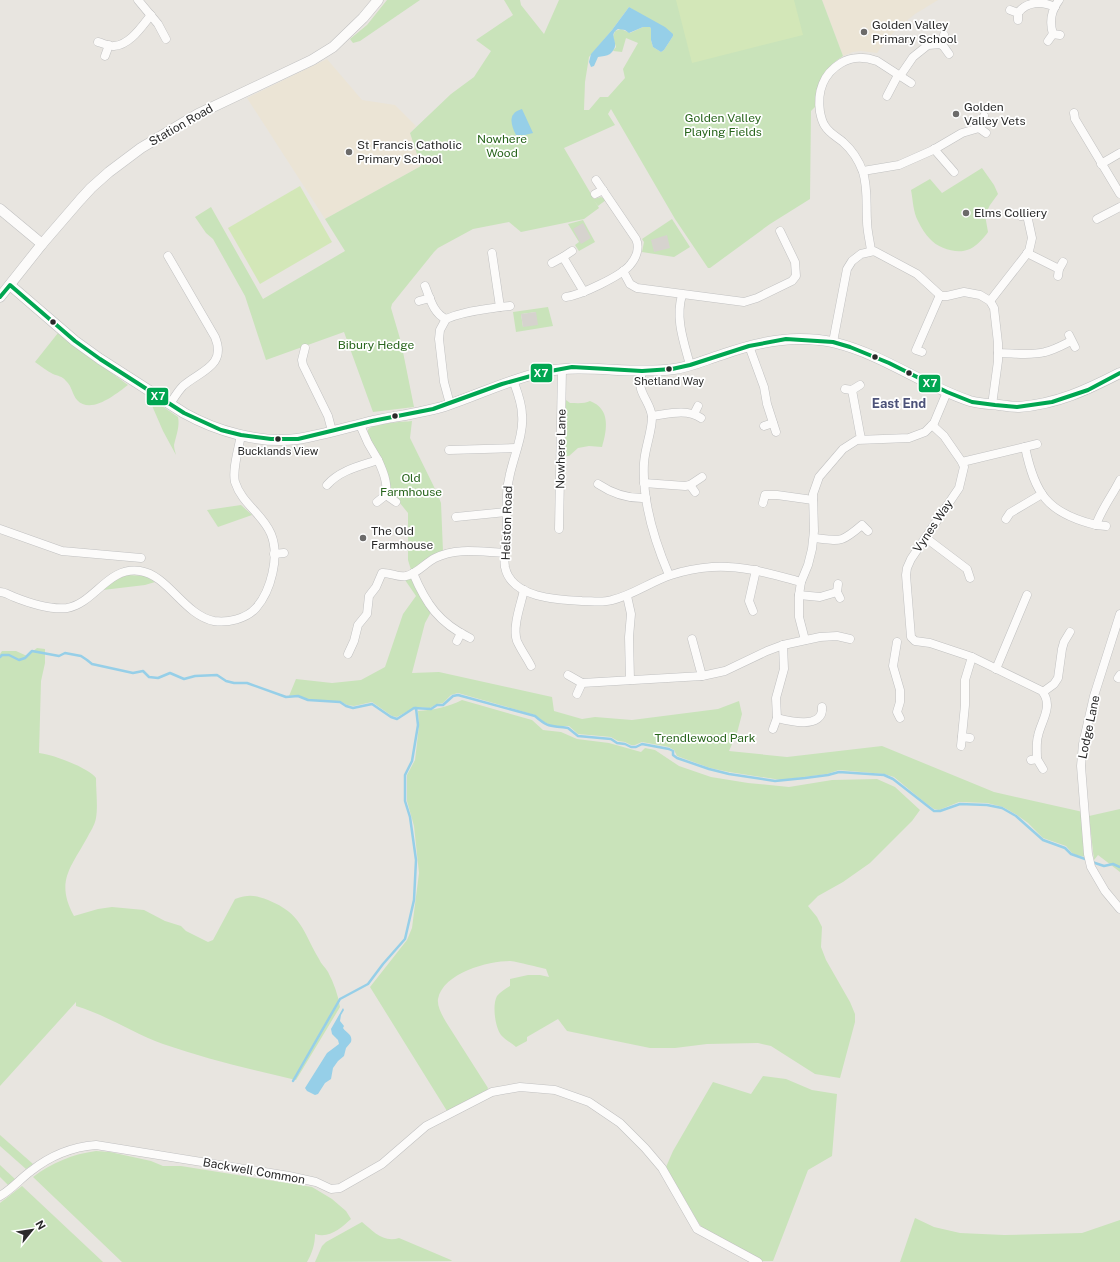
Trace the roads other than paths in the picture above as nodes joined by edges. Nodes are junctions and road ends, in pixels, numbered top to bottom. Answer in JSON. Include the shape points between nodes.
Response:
{"nodes":[{"id":1,"x":138,"y":0,"type":"edge"},
{"id":2,"x":378,"y":0,"type":"edge"},
{"id":3,"x":1057,"y":3,"type":"edge"},
{"id":4,"x":1015,"y":14,"type":"dead end"},
{"id":5,"x":151,"y":15,"type":"junction"},
{"id":6,"x":944,"y":35,"type":"dead end"},
{"id":7,"x":166,"y":39,"type":"dead end"},
{"id":8,"x":1048,"y":41,"type":"dead end"},
{"id":9,"x":98,"y":42,"type":"dead end"},
{"id":10,"x":109,"y":45,"type":"junction"},
{"id":11,"x":942,"y":45,"type":"junction"},
{"id":12,"x":949,"y":54,"type":"dead end"},
{"id":13,"x":105,"y":56,"type":"dead end"},
{"id":14,"x":899,"y":75,"type":"junction"},
{"id":15,"x":911,"y":83,"type":"dead end"},
{"id":16,"x":887,"y":96,"type":"dead end"},
{"id":17,"x":984,"y":116,"type":"dead end"},
{"id":18,"x":1072,"y":119,"type":"dead end"},
{"id":19,"x":934,"y":149,"type":"junction"},
{"id":20,"x":1120,"y":153,"type":"edge"},
{"id":21,"x":1101,"y":164,"type":"junction"},
{"id":22,"x":862,"y":171,"type":"junction"},
{"id":23,"x":954,"y":172,"type":"dead end"},
{"id":24,"x":596,"y":180,"type":"dead end"},
{"id":25,"x":1120,"y":194,"type":"edge"},
{"id":26,"x":1120,"y":207,"type":"edge"},
{"id":27,"x":0,"y":209,"type":"edge"},
{"id":28,"x":1100,"y":215,"type":"dead end"},
{"id":29,"x":1021,"y":216,"type":"dead end"},
{"id":30,"x":780,"y":231,"type":"dead end"},
{"id":31,"x":42,"y":244,"type":"junction"},
{"id":32,"x":572,"y":251,"type":"dead end"},
{"id":33,"x":871,"y":251,"type":"junction"},
{"id":34,"x":1028,"y":253,"type":"junction"},
{"id":35,"x":492,"y":254,"type":"dead end"},
{"id":36,"x":168,"y":256,"type":"dead end"},
{"id":37,"x":562,"y":257,"type":"junction"},
{"id":38,"x":552,"y":263,"type":"dead end"},
{"id":39,"x":1060,"y":269,"type":"dead end"},
{"id":40,"x":623,"y":271,"type":"junction"},
{"id":41,"x":10,"y":284,"type":"junction"},
{"id":42,"x":425,"y":286,"type":"dead end"},
{"id":43,"x":584,"y":292,"type":"junction"},
{"id":44,"x":682,"y":295,"type":"junction"},
{"id":45,"x":940,"y":295,"type":"junction"},
{"id":46,"x":0,"y":297,"type":"edge"},
{"id":47,"x":566,"y":297,"type":"dead end"},
{"id":48,"x":430,"y":298,"type":"junction"},
{"id":49,"x":990,"y":300,"type":"junction"},
{"id":50,"x":419,"y":301,"type":"dead end"},
{"id":51,"x":510,"y":306,"type":"dead end"},
{"id":52,"x":500,"y":307,"type":"junction"},
{"id":53,"x":446,"y":318,"type":"junction"},
{"id":54,"x":1072,"y":341,"type":"dead end"},
{"id":55,"x":833,"y":342,"type":"junction"},
{"id":56,"x":749,"y":346,"type":"junction"},
{"id":57,"x":305,"y":348,"type":"dead end"},
{"id":58,"x":922,"y":352,"type":"dead end"},
{"id":59,"x":998,"y":353,"type":"junction"},
{"id":60,"x":690,"y":366,"type":"junction"},
{"id":61,"x":562,"y":369,"type":"junction"},
{"id":62,"x":642,"y":371,"type":"junction"},
{"id":63,"x":1120,"y":373,"type":"edge"},
{"id":64,"x":513,"y":380,"type":"junction"},
{"id":65,"x":852,"y":388,"type":"dead end"},
{"id":66,"x":947,"y":392,"type":"junction"},
{"id":67,"x":170,"y":404,"type":"junction"},
{"id":68,"x":450,"y":404,"type":"junction"},
{"id":69,"x":992,"y":405,"type":"junction"},
{"id":70,"x":698,"y":406,"type":"dead end"},
{"id":71,"x":652,"y":416,"type":"junction"},
{"id":72,"x":773,"y":423,"type":"junction"},
{"id":73,"x":360,"y":425,"type":"junction"},
{"id":74,"x":932,"y":425,"type":"junction"},
{"id":75,"x":764,"y":426,"type":"dead end"},
{"id":76,"x":332,"y":432,"type":"junction"},
{"id":77,"x":776,"y":432,"type":"dead end"},
{"id":78,"x":241,"y":435,"type":"junction"},
{"id":79,"x":860,"y":439,"type":"junction"},
{"id":80,"x":1037,"y":444,"type":"dead end"},
{"id":81,"x":1025,"y":447,"type":"junction"},
{"id":82,"x":516,"y":448,"type":"junction"},
{"id":83,"x":449,"y":450,"type":"dead end"},
{"id":84,"x":378,"y":460,"type":"junction"},
{"id":85,"x":962,"y":462,"type":"junction"},
{"id":86,"x":702,"y":477,"type":"dead end"},
{"id":87,"x":1120,"y":480,"type":"edge"},
{"id":88,"x":598,"y":484,"type":"dead end"},
{"id":89,"x":644,"y":484,"type":"junction"},
{"id":90,"x":327,"y":485,"type":"dead end"},
{"id":91,"x":1042,"y":494,"type":"junction"},
{"id":92,"x":386,"y":495,"type":"junction"},
{"id":93,"x":646,"y":498,"type":"junction"},
{"id":94,"x":812,"y":500,"type":"junction"},
{"id":95,"x":377,"y":502,"type":"dead end"},
{"id":96,"x":396,"y":502,"type":"dead end"},
{"id":97,"x":763,"y":503,"type":"dead end"},
{"id":98,"x":506,"y":512,"type":"junction"},
{"id":99,"x":1007,"y":514,"type":"dead end"},
{"id":100,"x":456,"y":517,"type":"dead end"},
{"id":101,"x":1096,"y":525,"type":"junction"},
{"id":102,"x":1106,"y":526,"type":"dead end"},
{"id":103,"x":0,"y":529,"type":"edge"},
{"id":104,"x":559,"y":530,"type":"dead end"},
{"id":105,"x":868,"y":531,"type":"dead end"},
{"id":106,"x":814,"y":538,"type":"junction"},
{"id":107,"x":926,"y":538,"type":"junction"},
{"id":108,"x":284,"y":553,"type":"dead end"},
{"id":109,"x":504,"y":553,"type":"junction"},
{"id":110,"x":274,"y":554,"type":"junction"},
{"id":111,"x":141,"y":558,"type":"dead end"},
{"id":112,"x":756,"y":570,"type":"junction"},
{"id":113,"x":413,"y":573,"type":"junction"},
{"id":114,"x":970,"y":573,"type":"dead end"},
{"id":115,"x":669,"y":575,"type":"junction"},
{"id":116,"x":801,"y":582,"type":"junction"},
{"id":117,"x":524,"y":590,"type":"junction"},
{"id":118,"x":838,"y":591,"type":"dead end"},
{"id":119,"x":0,"y":592,"type":"edge"},
{"id":120,"x":799,"y":595,"type":"junction"},
{"id":121,"x":1027,"y":595,"type":"dead end"},
{"id":122,"x":627,"y":596,"type":"junction"},
{"id":123,"x":753,"y":611,"type":"dead end"},
{"id":124,"x":1120,"y":614,"type":"edge"},
{"id":125,"x":1070,"y":632,"type":"dead end"},
{"id":126,"x":470,"y":638,"type":"dead end"},
{"id":127,"x":692,"y":639,"type":"dead end"},
{"id":128,"x":912,"y":639,"type":"junction"},
{"id":129,"x":805,"y":640,"type":"junction"},
{"id":130,"x":845,"y":640,"type":"dead end"},
{"id":131,"x":783,"y":646,"type":"junction"},
{"id":132,"x":348,"y":654,"type":"dead end"},
{"id":133,"x":972,"y":657,"type":"junction"},
{"id":134,"x":531,"y":666,"type":"dead end"},
{"id":135,"x":996,"y":669,"type":"junction"},
{"id":136,"x":568,"y":675,"type":"dead end"},
{"id":137,"x":702,"y":676,"type":"junction"},
{"id":138,"x":630,"y":680,"type":"junction"},
{"id":139,"x":582,"y":683,"type":"junction"},
{"id":140,"x":1043,"y":692,"type":"junction"},
{"id":141,"x":577,"y":694,"type":"dead end"},
{"id":142,"x":822,"y":707,"type":"dead end"},
{"id":143,"x":897,"y":714,"type":"dead end"},
{"id":144,"x":777,"y":718,"type":"junction"},
{"id":145,"x":773,"y":728,"type":"dead end"},
{"id":146,"x":961,"y":746,"type":"dead end"},
{"id":147,"x":1043,"y":769,"type":"dead end"},
{"id":148,"x":1120,"y":909,"type":"edge"},
{"id":149,"x":0,"y":1196,"type":"edge"},
{"id":150,"x":758,"y":1262,"type":"edge"}],
"edges":[{"from":1,"to":5,"type":"street"},
{"from":2,"to":31,"type":"street","name":"Station Road","via":[[333,47],[312,60],[198,114],[142,148],[91,188]]},
{"from":3,"to":4,"type":"street","via":[[1035,2]]},
{"from":3,"to":8,"type":"street","via":[[1051,20],[1057,34]]},
{"from":5,"to":7,"type":"street"},
{"from":5,"to":10,"type":"street","via":[[126,42]]},
{"from":6,"to":11,"type":"street"},
{"from":9,"to":10,"type":"street"},
{"from":10,"to":13,"type":"street"},
{"from":11,"to":12,"type":"street"},
{"from":11,"to":14,"type":"street","via":[[931,44],[922,48]]},
{"from":14,"to":15,"type":"street"},
{"from":14,"to":16,"type":"street"},
{"from":14,"to":22,"type":"street","via":[[874,60],[853,58],[834,68],[821,88],[819,104],[823,124],[849,149]]},
{"from":17,"to":19,"type":"street","via":[[983,131],[962,133]]},
{"from":18,"to":21,"type":"street"},
{"from":19,"to":22,"type":"street","via":[[899,165]]},
{"from":19,"to":23,"type":"street"},
{"from":20,"to":21,"type":"street"},
{"from":21,"to":25,"type":"street"},
{"from":22,"to":33,"type":"street","via":[[866,185]]},
{"from":24,"to":40,"type":"street","via":[[599,192],[638,244],[634,260]]},
{"from":26,"to":28,"type":"street"},
{"from":27,"to":31,"type":"street"},
{"from":29,"to":34,"type":"street","via":[[1027,215],[1031,231]]},
{"from":30,"to":44,"type":"street","via":[[795,262],[796,273],[792,281],[744,302]]},
{"from":31,"to":41,"type":"street","name":"Station Road"},
{"from":32,"to":37,"type":"street"},
{"from":33,"to":45,"type":"street","via":[[876,251],[917,274]]},
{"from":33,"to":55,"type":"street","via":[[859,255],[847,269]]},
{"from":34,"to":39,"type":"street"},
{"from":34,"to":49,"type":"street"},
{"from":35,"to":52,"type":"street"},
{"from":36,"to":67,"type":"street","via":[[215,337],[218,348],[213,365],[183,386]]},
{"from":37,"to":38,"type":"street"},
{"from":37,"to":43,"type":"street"},
{"from":40,"to":43,"type":"street"},
{"from":40,"to":44,"type":"street","via":[[635,288]]},
{"from":41,"to":46,"type":"street","name":"Station Road"},
{"from":41,"to":67,"type":"street","via":[[75,341]]},
{"from":42,"to":48,"type":"street"},
{"from":43,"to":47,"type":"street"},
{"from":44,"to":60,"type":"street","via":[[680,323]]},
{"from":45,"to":49,"type":"street","via":[[964,292]]},
{"from":45,"to":58,"type":"street","via":[[916,350]]},
{"from":48,"to":50,"type":"street"},
{"from":48,"to":53,"type":"street","via":[[439,315]]},
{"from":49,"to":59,"type":"street","via":[[997,324]]},
{"from":51,"to":52,"type":"street"},
{"from":52,"to":53,"type":"street","via":[[462,312]]},
{"from":53,"to":68,"type":"street","via":[[439,339],[444,382]]},
{"from":54,"to":59,"type":"street","via":[[1041,353]]},
{"from":55,"to":56,"type":"street","via":[[786,339]]},
{"from":55,"to":66,"type":"street","via":[[870,354]]},
{"from":56,"to":60,"type":"street"},
{"from":56,"to":72,"type":"street","via":[[763,384]]},
{"from":57,"to":76,"type":"street","via":[[303,364],[328,416]]},
{"from":59,"to":69,"type":"street"},
{"from":60,"to":62,"type":"street"},
{"from":61,"to":62,"type":"street"},
{"from":61,"to":64,"type":"street"},
{"from":61,"to":104,"type":"street","name":"Nowhere Lane"},
{"from":62,"to":71,"type":"street","via":[[641,387]]},
{"from":63,"to":69,"type":"street","via":[[1088,390],[1063,399],[1017,407]]},
{"from":64,"to":68,"type":"street"},
{"from":64,"to":82,"type":"street","name":"Helston Road","via":[[523,416]]},
{"from":65,"to":79,"type":"street"},
{"from":66,"to":69,"type":"street","via":[[972,402]]},
{"from":66,"to":74,"type":"street"},
{"from":67,"to":78,"type":"street","via":[[197,420]]},
{"from":68,"to":73,"type":"street"},
{"from":70,"to":71,"type":"street","via":[[697,416],[685,413]]},
{"from":71,"to":89,"type":"street","via":[[645,453]]},
{"from":72,"to":75,"type":"street"},
{"from":72,"to":77,"type":"street"},
{"from":73,"to":76,"type":"street"},
{"from":73,"to":84,"type":"street"},
{"from":74,"to":79,"type":"street","via":[[922,434],[910,438]]},
{"from":74,"to":85,"type":"street","via":[[944,436]]},
{"from":76,"to":78,"type":"street","via":[[284,440]]},
{"from":78,"to":110,"type":"street","via":[[234,474],[236,483],[243,498],[268,528],[273,540]]},
{"from":79,"to":94,"type":"street","via":[[845,448],[822,472],[814,488]]},
{"from":80,"to":81,"type":"street"},
{"from":81,"to":85,"type":"street"},
{"from":81,"to":91,"type":"street","via":[[1031,473]]},
{"from":82,"to":83,"type":"street","via":[[457,446]]},
{"from":82,"to":98,"type":"street","name":"Helston Road","via":[[508,485]]},
{"from":84,"to":90,"type":"street","via":[[342,472]]},
{"from":84,"to":92,"type":"street","via":[[385,480]]},
{"from":85,"to":107,"type":"street","name":"Vynes Way","via":[[964,467],[959,488]]},
{"from":86,"to":89,"type":"street","via":[[693,488]]},
{"from":87,"to":101,"type":"street","via":[[1101,510]]},
{"from":88,"to":93,"type":"street","via":[[627,497]]},
{"from":89,"to":93,"type":"street"},
{"from":91,"to":99,"type":"street"},
{"from":91,"to":101,"type":"street","via":[[1056,509]]},
{"from":92,"to":95,"type":"street"},
{"from":92,"to":96,"type":"street"},
{"from":93,"to":115,"type":"street","via":[[659,549]]},
{"from":94,"to":97,"type":"street","via":[[765,495]]},
{"from":94,"to":106,"type":"street"},
{"from":98,"to":100,"type":"street"},
{"from":98,"to":109,"type":"street","name":"Helston Road"},
{"from":101,"to":102,"type":"street"},
{"from":103,"to":111,"type":"street","via":[[62,551]]},
{"from":105,"to":106,"type":"street","via":[[862,525],[843,539]]},
{"from":106,"to":116,"type":"street"},
{"from":107,"to":114,"type":"street"},
{"from":107,"to":128,"type":"street","name":"Vynes Way","via":[[911,558],[906,572]]},
{"from":108,"to":110,"type":"street"},
{"from":109,"to":113,"type":"street","via":[[466,550],[453,552],[435,558]]},
{"from":109,"to":117,"type":"street","name":"Helston Road","via":[[508,574],[514,583]]},
{"from":110,"to":119,"type":"street","via":[[273,573],[256,608],[239,619],[226,621],[214,621],[201,616],[156,577],[140,570],[122,572],[82,601],[67,608],[52,608]]},
{"from":112,"to":115,"type":"street","name":"Helston Road","via":[[712,567]]},
{"from":112,"to":116,"type":"street","name":"Helston Road"},
{"from":112,"to":123,"type":"street","via":[[749,601]]},
{"from":113,"to":126,"type":"street","via":[[433,611],[459,637]]},
{"from":113,"to":132,"type":"street","via":[[402,576],[381,574],[377,586],[369,595],[366,614],[357,627]]},
{"from":115,"to":122,"type":"street","name":"Helston Road"},
{"from":116,"to":120,"type":"street"},
{"from":117,"to":122,"type":"street","name":"Helston Road","via":[[546,597],[570,600],[607,601]]},
{"from":117,"to":134,"type":"street","via":[[516,633]]},
{"from":118,"to":120,"type":"street","via":[[820,597]]},
{"from":120,"to":129,"type":"street","via":[[799,618]]},
{"from":121,"to":135,"type":"street"},
{"from":122,"to":138,"type":"street","via":[[631,614]]},
{"from":124,"to":148,"type":"street","name":"Lodge Lane","via":[[1094,696],[1083,744],[1081,766],[1090,862],[1105,891]]},
{"from":125,"to":140,"type":"street","via":[[1062,649],[1058,678]]},
{"from":127,"to":137,"type":"street"},
{"from":128,"to":133,"type":"street"},
{"from":128,"to":143,"type":"street","via":[[895,642],[893,666],[900,690]]},
{"from":129,"to":130,"type":"street","via":[[820,637]]},
{"from":129,"to":131,"type":"street"},
{"from":131,"to":137,"type":"street","via":[[728,670]]},
{"from":131,"to":144,"type":"street","via":[[784,667],[776,698]]},
{"from":133,"to":135,"type":"street"},
{"from":133,"to":146,"type":"street","via":[[965,680],[966,737]]},
{"from":135,"to":140,"type":"street"},
{"from":136,"to":139,"type":"street"},
{"from":137,"to":138,"type":"street"},
{"from":138,"to":139,"type":"street"},
{"from":139,"to":141,"type":"street"},
{"from":140,"to":147,"type":"street","via":[[1047,710],[1037,737],[1034,760]]},
{"from":142,"to":144,"type":"street","via":[[819,717],[807,723],[794,723]]},
{"from":144,"to":145,"type":"street"},
{"from":149,"to":150,"type":"street","name":"Backwell Common","via":[[31,1170],[66,1150],[96,1145],[289,1176],[316,1182],[331,1189],[340,1188],[382,1164],[426,1126],[453,1112],[492,1092],[535,1087],[555,1090],[589,1102],[620,1123],[662,1168],[697,1229]]}]}
